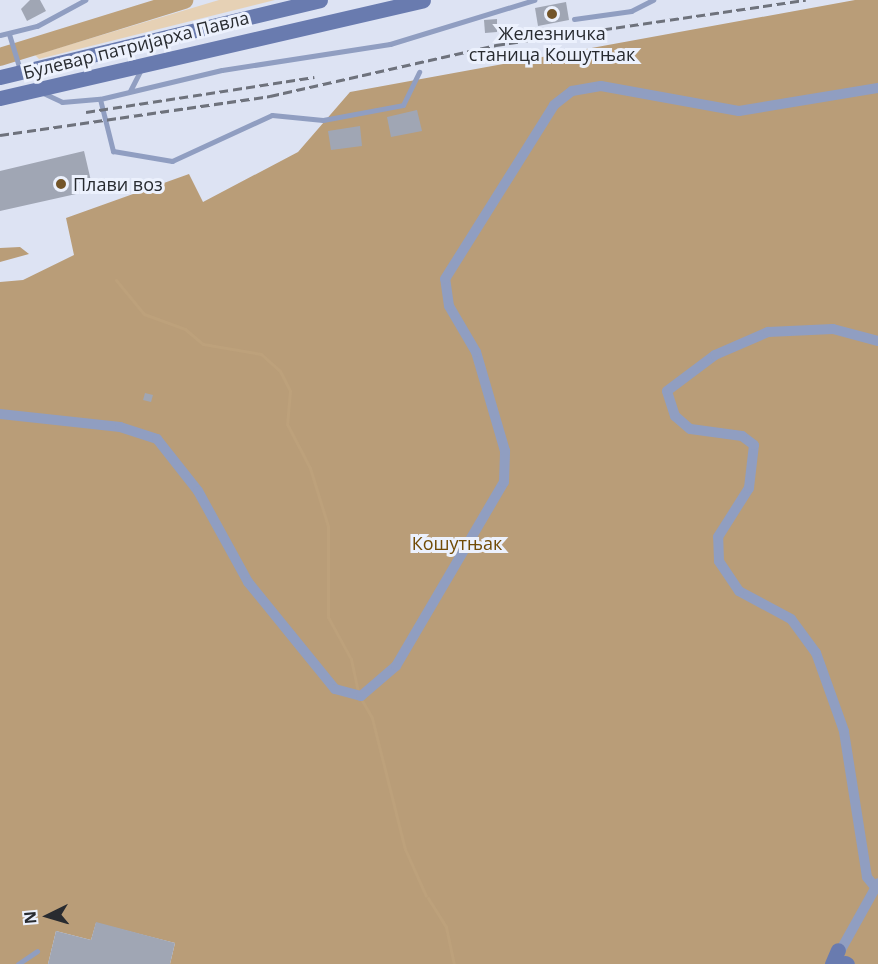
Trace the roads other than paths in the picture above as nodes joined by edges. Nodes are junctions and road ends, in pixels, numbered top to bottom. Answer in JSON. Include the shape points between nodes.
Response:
{"nodes":[{"id":1,"x":85,"y":0,"type":"edge"},
{"id":2,"x":320,"y":0,"type":"edge"},
{"id":3,"x":423,"y":0,"type":"edge"},
{"id":4,"x":534,"y":0,"type":"edge"},
{"id":5,"x":653,"y":0,"type":"edge"},
{"id":6,"x":574,"y":19,"type":"dead end"},
{"id":7,"x":9,"y":34,"type":"junction"},
{"id":8,"x":0,"y":35,"type":"edge"},
{"id":9,"x":141,"y":64,"type":"junction"},
{"id":10,"x":20,"y":70,"type":"junction"},
{"id":11,"x":419,"y":72,"type":"dead end"},
{"id":12,"x":0,"y":77,"type":"edge"},
{"id":13,"x":878,"y":88,"type":"edge"},
{"id":14,"x":37,"y":90,"type":"junction"},
{"id":15,"x":130,"y":91,"type":"junction"},
{"id":16,"x":0,"y":98,"type":"edge"},
{"id":17,"x":100,"y":99,"type":"junction"},
{"id":18,"x":878,"y":340,"type":"edge"},
{"id":19,"x":0,"y":414,"type":"edge"},
{"id":20,"x":876,"y":885,"type":"edge"},
{"id":21,"x":37,"y":951,"type":"dead end"},
{"id":22,"x":841,"y":961,"type":"edge"},
{"id":23,"x":18,"y":964,"type":"edge"}],
"edges":[{"from":1,"to":7,"type":"lane"},
{"from":2,"to":10,"type":"main road","name":"Булевар патријарха Павла"},
{"from":3,"to":9,"type":"main road","name":"Булевар патријарха Павла"},
{"from":4,"to":15,"type":"lane","via":[[390,44],[222,70]]},
{"from":5,"to":6,"type":"lane","via":[[631,10]]},
{"from":7,"to":8,"type":"lane"},
{"from":7,"to":10,"type":"lane"},
{"from":9,"to":14,"type":"main road","name":"Булевар патријарха Павла"},
{"from":9,"to":15,"type":"lane"},
{"from":10,"to":12,"type":"main road","name":"Булевар патријарха Павла"},
{"from":11,"to":17,"type":"lane","via":[[403,105],[323,120],[272,115],[172,161],[113,151]]},
{"from":13,"to":19,"type":"street","via":[[740,111],[601,86],[572,91],[554,105],[445,279],[449,306],[474,345],[505,451],[504,482],[396,666],[357,697],[334,688],[248,582],[198,491],[157,439],[120,427]]},
{"from":14,"to":16,"type":"main road","name":"Булевар патријарха Павла"},
{"from":14,"to":17,"type":"lane","via":[[62,102]]},
{"from":15,"to":17,"type":"lane"},
{"from":18,"to":20,"type":"street","via":[[833,329],[768,332],[715,356],[667,391],[675,416],[690,429],[742,436],[754,445],[749,488],[718,537],[719,561],[739,591],[788,616],[813,645],[844,731],[867,877]]},
{"from":20,"to":22,"type":"street","via":[[848,932]]},
{"from":21,"to":23,"type":"lane"}]}
